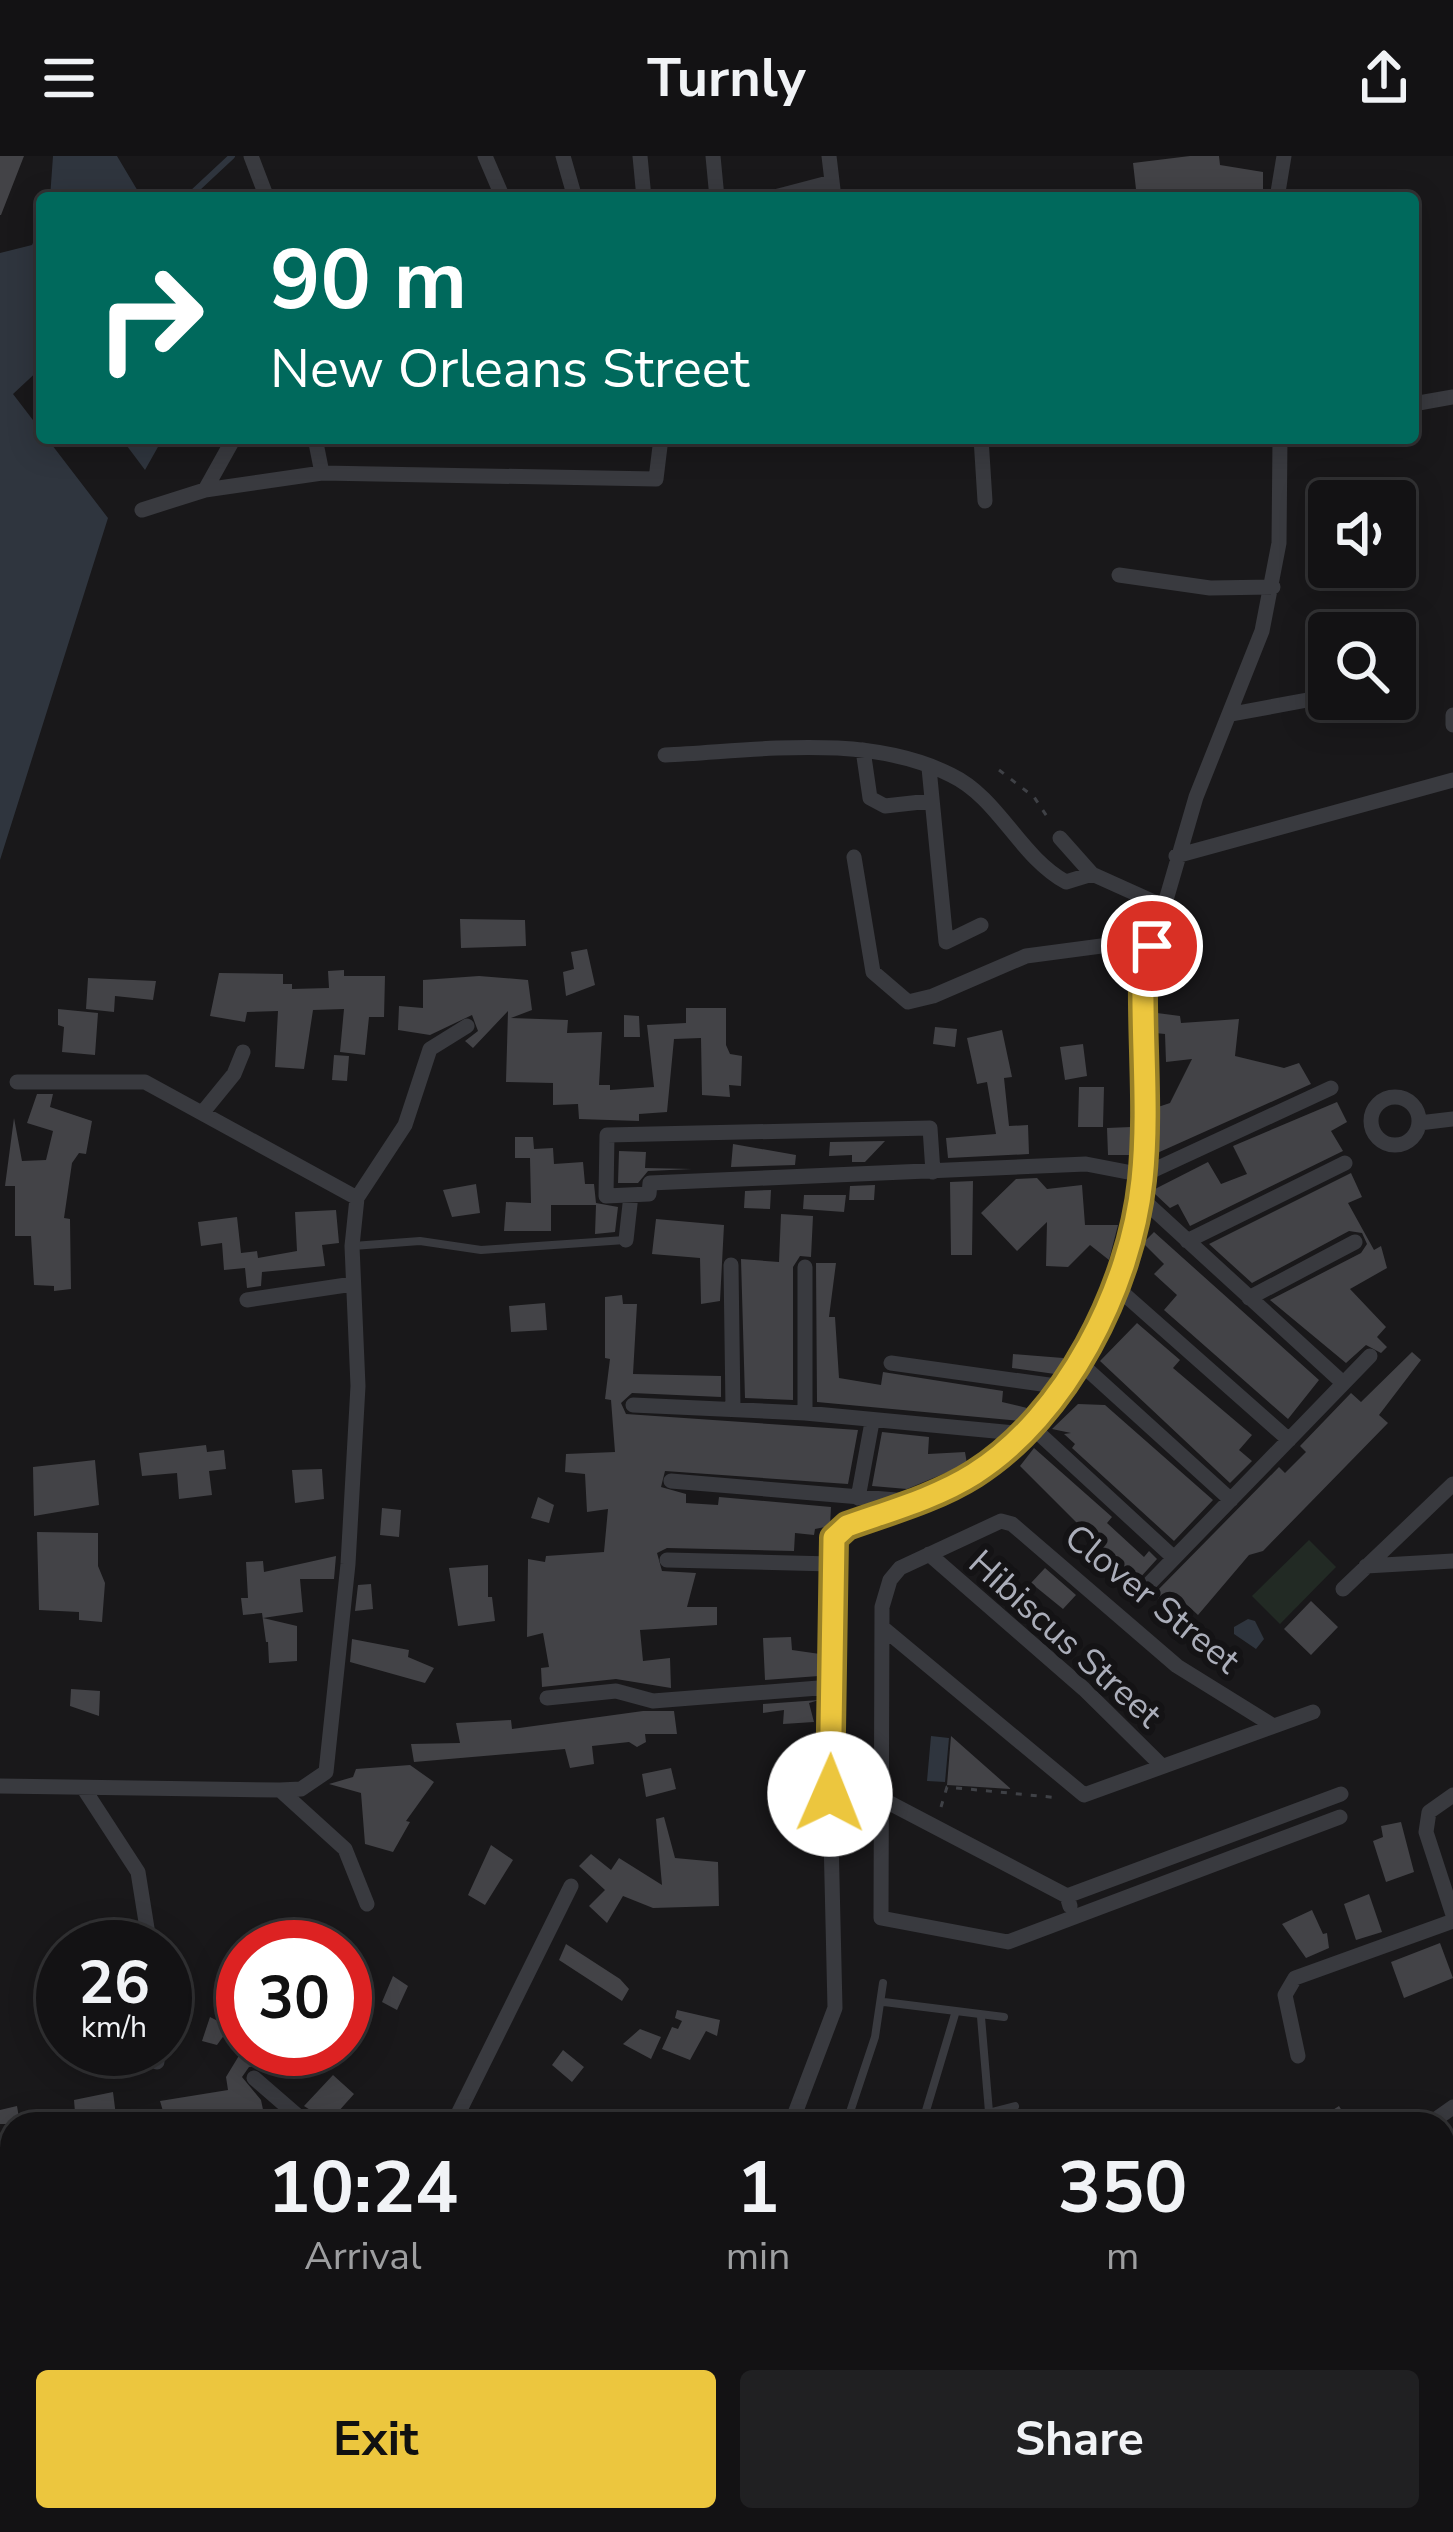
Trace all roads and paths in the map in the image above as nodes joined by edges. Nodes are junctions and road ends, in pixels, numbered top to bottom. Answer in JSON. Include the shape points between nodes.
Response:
{"nodes":[{"id":1,"x":251,"y":156,"type":"edge"},
{"id":2,"x":485,"y":156,"type":"edge"},
{"id":3,"x":562,"y":156,"type":"edge"},
{"id":4,"x":640,"y":156,"type":"edge"},
{"id":5,"x":713,"y":156,"type":"edge"},
{"id":6,"x":829,"y":156,"type":"edge"},
{"id":7,"x":1284,"y":156,"type":"edge"},
{"id":8,"x":833,"y":190,"type":"edge"},
{"id":9,"x":260,"y":192,"type":"edge"},
{"id":10,"x":500,"y":192,"type":"edge"},
{"id":11,"x":573,"y":192,"type":"edge"},
{"id":12,"x":643,"y":192,"type":"edge"},
{"id":13,"x":716,"y":192,"type":"edge"},
{"id":14,"x":1278,"y":192,"type":"edge"},
{"id":15,"x":1453,"y":397,"type":"edge"},
{"id":16,"x":1419,"y":403,"type":"edge"},
{"id":17,"x":231,"y":444,"type":"edge"},
{"id":18,"x":316,"y":444,"type":"edge"},
{"id":19,"x":660,"y":444,"type":"edge"},
{"id":20,"x":981,"y":444,"type":"edge"},
{"id":21,"x":1280,"y":444,"type":"edge"},
{"id":22,"x":322,"y":473,"type":"junction"},
{"id":23,"x":205,"y":490,"type":"junction"},
{"id":24,"x":985,"y":501,"type":"dead end"},
{"id":25,"x":142,"y":510,"type":"dead end"},
{"id":26,"x":1119,"y":575,"type":"dead end"},
{"id":27,"x":1273,"y":586,"type":"junction"},
{"id":28,"x":1308,"y":700,"type":"edge"},
{"id":29,"x":1232,"y":714,"type":"junction"},
{"id":30,"x":1453,"y":715,"type":"edge"},
{"id":31,"x":1453,"y":725,"type":"edge"},
{"id":32,"x":863,"y":751,"type":"junction"},
{"id":33,"x":665,"y":755,"type":"dead end"},
{"id":34,"x":929,"y":768,"type":"junction"},
{"id":35,"x":998,"y":770,"type":"dead end"},
{"id":36,"x":1453,"y":780,"type":"edge"},
{"id":37,"x":930,"y":801,"type":"junction"},
{"id":38,"x":1060,"y":838,"type":"joint"},
{"id":39,"x":1176,"y":856,"type":"junction"},
{"id":40,"x":854,"y":857,"type":"dead end"},
{"id":41,"x":1092,"y":874,"type":"junction"},
{"id":42,"x":1163,"y":906,"type":"junction"},
{"id":43,"x":981,"y":926,"type":"dead end"},
{"id":44,"x":1154,"y":939,"type":"junction"},
{"id":45,"x":467,"y":1026,"type":"dead end"},
{"id":46,"x":243,"y":1052,"type":"dead end"},
{"id":47,"x":17,"y":1082,"type":"dead end"},
{"id":48,"x":1330,"y":1088,"type":"dead end"},
{"id":49,"x":203,"y":1112,"type":"junction"},
{"id":50,"x":1453,"y":1119,"type":"edge"},
{"id":51,"x":1419,"y":1123,"type":"dead end"},
{"id":52,"x":1345,"y":1163,"type":"dead end"},
{"id":53,"x":933,"y":1172,"type":"junction"},
{"id":54,"x":1143,"y":1175,"type":"junction"},
{"id":55,"x":631,"y":1195,"type":"junction"},
{"id":56,"x":1140,"y":1197,"type":"junction"},
{"id":57,"x":357,"y":1198,"type":"junction"},
{"id":58,"x":626,"y":1240,"type":"joint"},
{"id":59,"x":1187,"y":1240,"type":"junction"},
{"id":60,"x":1355,"y":1242,"type":"dead end"},
{"id":61,"x":352,"y":1246,"type":"junction"},
{"id":62,"x":731,"y":1265,"type":"dead end"},
{"id":63,"x":805,"y":1267,"type":"dead end"},
{"id":64,"x":353,"y":1284,"type":"junction"},
{"id":65,"x":1115,"y":1286,"type":"junction"},
{"id":66,"x":1249,"y":1298,"type":"junction"},
{"id":67,"x":247,"y":1300,"type":"dead end"},
{"id":68,"x":1370,"y":1356,"type":"dead end"},
{"id":69,"x":1079,"y":1362,"type":"junction"},
{"id":70,"x":891,"y":1363,"type":"dead end"},
{"id":71,"x":1343,"y":1383,"type":"junction"},
{"id":72,"x":1063,"y":1388,"type":"junction"},
{"id":73,"x":633,"y":1405,"type":"dead end"},
{"id":74,"x":733,"y":1409,"type":"junction"},
{"id":75,"x":805,"y":1413,"type":"junction"},
{"id":76,"x":872,"y":1422,"type":"junction"},
{"id":77,"x":1029,"y":1431,"type":"junction"},
{"id":78,"x":1288,"y":1440,"type":"junction"},
{"id":79,"x":670,"y":1481,"type":"dead end"},
{"id":80,"x":1453,"y":1484,"type":"edge"},
{"id":81,"x":857,"y":1498,"type":"junction"},
{"id":82,"x":1231,"y":1500,"type":"junction"},
{"id":83,"x":917,"y":1501,"type":"junction"},
{"id":84,"x":929,"y":1554,"type":"junction"},
{"id":85,"x":1174,"y":1558,"type":"junction"},
{"id":86,"x":667,"y":1560,"type":"dead end"},
{"id":87,"x":1453,"y":1561,"type":"edge"},
{"id":88,"x":832,"y":1564,"type":"junction"},
{"id":89,"x":1366,"y":1566,"type":"junction"},
{"id":90,"x":1149,"y":1584,"type":"dead end"},
{"id":91,"x":1343,"y":1588,"type":"dead end"},
{"id":92,"x":883,"y":1628,"type":"junction"},
{"id":93,"x":831,"y":1687,"type":"junction"},
{"id":94,"x":547,"y":1698,"type":"dead end"},
{"id":95,"x":1313,"y":1712,"type":"dead end"},
{"id":96,"x":1272,"y":1725,"type":"junction"},
{"id":97,"x":830,"y":1765,"type":"junction"},
{"id":98,"x":1162,"y":1766,"type":"junction"},
{"id":99,"x":0,"y":1786,"type":"edge"},
{"id":100,"x":84,"y":1789,"type":"junction"},
{"id":101,"x":280,"y":1790,"type":"junction"},
{"id":102,"x":1071,"y":1790,"type":"junction"},
{"id":103,"x":830,"y":1794,"type":"junction"},
{"id":104,"x":1341,"y":1794,"type":"dead end"},
{"id":105,"x":1453,"y":1795,"type":"edge"},
{"id":106,"x":882,"y":1796,"type":"junction"},
{"id":107,"x":1340,"y":1817,"type":"dead end"},
{"id":108,"x":935,"y":1827,"type":"junction"},
{"id":109,"x":571,"y":1886,"type":"dead end"},
{"id":110,"x":1067,"y":1896,"type":"junction"},
{"id":111,"x":367,"y":1904,"type":"dead end"},
{"id":112,"x":1074,"y":1918,"type":"junction"},
{"id":113,"x":1453,"y":1918,"type":"edge"},
{"id":114,"x":146,"y":1920,"type":"edge"},
{"id":115,"x":883,"y":1984,"type":"dead end"},
{"id":116,"x":884,"y":2002,"type":"junction"},
{"id":117,"x":956,"y":2014,"type":"junction"},
{"id":118,"x":981,"y":2017,"type":"junction"},
{"id":119,"x":1004,"y":2017,"type":"dead end"},
{"id":120,"x":1298,"y":2056,"type":"dead end"},
{"id":121,"x":254,"y":2078,"type":"dead end"},
{"id":122,"x":1015,"y":2106,"type":"dead end"},
{"id":123,"x":293,"y":2112,"type":"edge"},
{"id":124,"x":459,"y":2112,"type":"edge"},
{"id":125,"x":796,"y":2112,"type":"edge"},
{"id":126,"x":850,"y":2112,"type":"edge"},
{"id":127,"x":926,"y":2112,"type":"edge"},
{"id":128,"x":989,"y":2112,"type":"joint"}],
"edges":[{"from":1,"to":9,"type":"street"},
{"from":2,"to":10,"type":"street"},
{"from":3,"to":11,"type":"street"},
{"from":4,"to":12,"type":"street"},
{"from":5,"to":13,"type":"street"},
{"from":6,"to":8,"type":"street"},
{"from":7,"to":14,"type":"street"},
{"from":15,"to":16,"type":"street"},
{"from":17,"to":23,"type":"street"},
{"from":18,"to":22,"type":"street"},
{"from":19,"to":22,"type":"street","via":[[656,478]]},
{"from":20,"to":24,"type":"street"},
{"from":21,"to":27,"type":"street"},
{"from":22,"to":23,"type":"street"},
{"from":23,"to":25,"type":"street"},
{"from":26,"to":27,"type":"street","via":[[1210,588]]},
{"from":27,"to":29,"type":"street"},
{"from":28,"to":29,"type":"street"},
{"from":29,"to":39,"type":"street"},
{"from":30,"to":31,"type":"street"},
{"from":32,"to":33,"type":"street"},
{"from":32,"to":34,"type":"street"},
{"from":32,"to":37,"type":"street","via":[[870,798],[885,806]]},
{"from":34,"to":37,"type":"street"},
{"from":34,"to":41,"type":"street","via":[[953,775],[1038,866],[1066,882]]},
{"from":35,"to":38,"type":"path","via":[[1034,797]]},
{"from":36,"to":39,"type":"street"},
{"from":37,"to":43,"type":"street","via":[[946,942]]},
{"from":38,"to":41,"type":"street"},
{"from":39,"to":42,"type":"street"},
{"from":40,"to":44,"type":"street","via":[[873,972],[908,1002],[1026,956]]},
{"from":41,"to":42,"type":"street"},
{"from":42,"to":44,"type":"street"},
{"from":44,"to":54,"type":"street","via":[[1143,979]]},
{"from":45,"to":57,"type":"street","via":[[430,1049],[405,1125]]},
{"from":46,"to":49,"type":"street"},
{"from":47,"to":49,"type":"street","via":[[145,1082]]},
{"from":48,"to":54,"type":"street"},
{"from":49,"to":57,"type":"street"},
{"from":50,"to":51,"type":"street"},
{"from":52,"to":59,"type":"street"},
{"from":53,"to":54,"type":"street","via":[[1086,1164]]},
{"from":53,"to":55,"type":"street","via":[[650,1184],[649,1194]]},
{"from":53,"to":55,"type":"street","via":[[930,1128],[607,1135],[606,1196]]},
{"from":54,"to":56,"type":"street"},
{"from":55,"to":58,"type":"street"},
{"from":56,"to":59,"type":"street"},
{"from":56,"to":65,"type":"street"},
{"from":57,"to":61,"type":"street"},
{"from":58,"to":61,"type":"lane","via":[[481,1250],[420,1241]]},
{"from":59,"to":66,"type":"street"},
{"from":60,"to":66,"type":"street"},
{"from":61,"to":64,"type":"street"},
{"from":62,"to":74,"type":"street"},
{"from":63,"to":75,"type":"street"},
{"from":64,"to":67,"type":"street"},
{"from":64,"to":101,"type":"street","via":[[358,1386],[329,1757],[315,1782]]},
{"from":65,"to":69,"type":"street"},
{"from":65,"to":78,"type":"street"},
{"from":66,"to":71,"type":"street"},
{"from":68,"to":71,"type":"street"},
{"from":69,"to":72,"type":"street"},
{"from":69,"to":82,"type":"street"},
{"from":70,"to":72,"type":"street"},
{"from":71,"to":78,"type":"street"},
{"from":72,"to":77,"type":"street"},
{"from":73,"to":74,"type":"street"},
{"from":74,"to":75,"type":"street"},
{"from":75,"to":76,"type":"street"},
{"from":76,"to":77,"type":"street"},
{"from":76,"to":81,"type":"street"},
{"from":77,"to":83,"type":"street","via":[[974,1474]]},
{"from":77,"to":85,"type":"street"},
{"from":78,"to":82,"type":"street"},
{"from":79,"to":81,"type":"street"},
{"from":80,"to":89,"type":"street"},
{"from":81,"to":83,"type":"street"},
{"from":82,"to":85,"type":"street"},
{"from":83,"to":88,"type":"street","via":[[847,1526],[834,1538]]},
{"from":84,"to":92,"type":"street","via":[[894,1573]]},
{"from":84,"to":96,"type":"street","name":"Clover Street","via":[[996,1523],[1012,1524],[1177,1666]]},
{"from":84,"to":98,"type":"street","name":"Hibiscus Street"},
{"from":85,"to":90,"type":"street"},
{"from":86,"to":88,"type":"street"},
{"from":87,"to":89,"type":"street"},
{"from":88,"to":93,"type":"street"},
{"from":89,"to":91,"type":"street"},
{"from":92,"to":102,"type":"street"},
{"from":92,"to":106,"type":"street"},
{"from":93,"to":94,"type":"street","via":[[653,1701],[616,1690]]},
{"from":93,"to":97,"type":"street"},
{"from":95,"to":96,"type":"street"},
{"from":96,"to":98,"type":"street"},
{"from":97,"to":103,"type":"street"},
{"from":97,"to":106,"type":"street"},
{"from":98,"to":102,"type":"street","via":[[1089,1796]]},
{"from":99,"to":100,"type":"street"},
{"from":100,"to":101,"type":"street"},
{"from":100,"to":114,"type":"street","via":[[138,1872]]},
{"from":101,"to":111,"type":"street","via":[[345,1849]]},
{"from":102,"to":108,"type":"path","via":[[1061,1798],[946,1787]]},
{"from":103,"to":106,"type":"street"},
{"from":103,"to":125,"type":"street","via":[[835,2008]]},
{"from":104,"to":110,"type":"street"},
{"from":105,"to":113,"type":"street","via":[[1429,1812],[1426,1832]]},
{"from":106,"to":108,"type":"street"},
{"from":106,"to":112,"type":"street","via":[[887,1923],[1002,1943]]},
{"from":107,"to":112,"type":"street"},
{"from":108,"to":110,"type":"street"},
{"from":109,"to":124,"type":"street"},
{"from":110,"to":112,"type":"street"},
{"from":113,"to":120,"type":"street","via":[[1294,1978],[1286,1995]]},
{"from":115,"to":116,"type":"lane"},
{"from":116,"to":117,"type":"lane"},
{"from":116,"to":126,"type":"lane"},
{"from":117,"to":118,"type":"lane"},
{"from":117,"to":127,"type":"lane"},
{"from":118,"to":119,"type":"lane"},
{"from":118,"to":128,"type":"lane"},
{"from":121,"to":123,"type":"street"},
{"from":122,"to":128,"type":"lane"}]}
